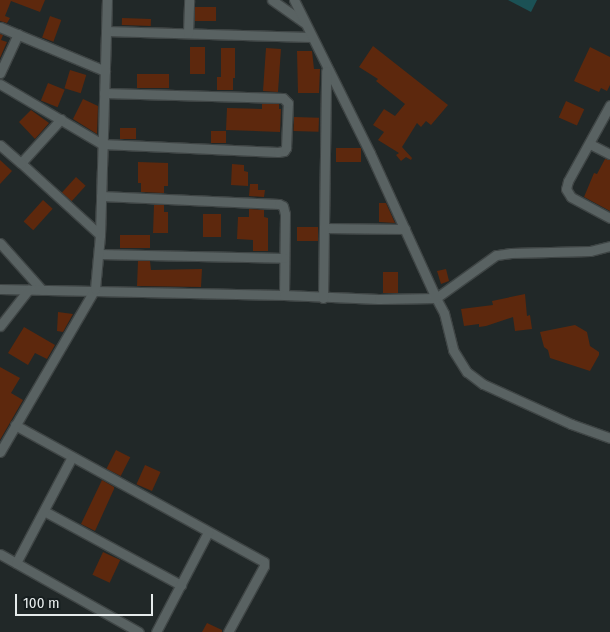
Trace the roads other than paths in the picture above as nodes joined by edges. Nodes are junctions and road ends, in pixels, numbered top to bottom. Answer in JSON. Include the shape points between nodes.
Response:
{"nodes":[{"id":1,"x":108,"y":0,"type":"edge"},
{"id":2,"x":189,"y":0,"type":"edge"},
{"id":3,"x":272,"y":0,"type":"edge"},
{"id":4,"x":294,"y":0,"type":"edge"},
{"id":5,"x":304,"y":22,"type":"junction"},
{"id":6,"x":0,"y":26,"type":"edge"},
{"id":7,"x":106,"y":31,"type":"junction"},
{"id":8,"x":188,"y":33,"type":"junction"},
{"id":9,"x":18,"y":34,"type":"junction"},
{"id":10,"x":311,"y":37,"type":"junction"},
{"id":11,"x":326,"y":68,"type":"junction"},
{"id":12,"x":106,"y":71,"type":"junction"},
{"id":13,"x":0,"y":73,"type":"edge"},
{"id":14,"x":0,"y":84,"type":"edge"},
{"id":15,"x":104,"y":93,"type":"junction"},
{"id":16,"x":610,"y":105,"type":"edge"},
{"id":17,"x":61,"y":119,"type":"junction"},
{"id":18,"x":102,"y":144,"type":"junction"},
{"id":19,"x":590,"y":144,"type":"junction"},
{"id":20,"x":0,"y":145,"type":"edge"},
{"id":21,"x":610,"y":154,"type":"edge"},
{"id":22,"x":21,"y":163,"type":"junction"},
{"id":23,"x":101,"y":196,"type":"junction"},
{"id":24,"x":610,"y":218,"type":"edge"},
{"id":25,"x":324,"y":228,"type":"junction"},
{"id":26,"x":404,"y":229,"type":"junction"},
{"id":27,"x":100,"y":235,"type":"junction"},
{"id":28,"x":0,"y":243,"type":"edge"},
{"id":29,"x":610,"y":246,"type":"edge"},
{"id":30,"x":99,"y":254,"type":"junction"},
{"id":31,"x":284,"y":258,"type":"junction"},
{"id":32,"x":0,"y":289,"type":"edge"},
{"id":33,"x":95,"y":289,"type":"junction"},
{"id":34,"x":28,"y":290,"type":"junction"},
{"id":35,"x":42,"y":290,"type":"junction"},
{"id":36,"x":284,"y":294,"type":"junction"},
{"id":37,"x":323,"y":298,"type":"junction"},
{"id":38,"x":436,"y":298,"type":"junction"},
{"id":39,"x":0,"y":326,"type":"edge"},
{"id":40,"x":15,"y":424,"type":"junction"},
{"id":41,"x":610,"y":438,"type":"edge"},
{"id":42,"x":0,"y":452,"type":"edge"},
{"id":43,"x":72,"y":457,"type":"junction"},
{"id":44,"x":44,"y":511,"type":"junction"},
{"id":45,"x":208,"y":532,"type":"junction"},
{"id":46,"x":0,"y":554,"type":"edge"},
{"id":47,"x":16,"y":563,"type":"junction"},
{"id":48,"x":182,"y":584,"type":"junction"},
{"id":49,"x":139,"y":632,"type":"edge"},
{"id":50,"x":156,"y":632,"type":"edge"},
{"id":51,"x":228,"y":632,"type":"edge"}],
"edges":[{"from":1,"to":7,"type":"street"},
{"from":2,"to":8,"type":"street"},
{"from":3,"to":5,"type":"street"},
{"from":4,"to":5,"type":"street"},
{"from":5,"to":10,"type":"street"},
{"from":6,"to":9,"type":"street"},
{"from":7,"to":8,"type":"street"},
{"from":7,"to":12,"type":"street"},
{"from":8,"to":10,"type":"street"},
{"from":9,"to":12,"type":"street"},
{"from":9,"to":13,"type":"street"},
{"from":10,"to":11,"type":"street"},
{"from":11,"to":25,"type":"street"},
{"from":11,"to":26,"type":"street","via":[[370,153]]},
{"from":12,"to":15,"type":"street"},
{"from":14,"to":17,"type":"street"},
{"from":15,"to":18,"type":"street"},
{"from":15,"to":18,"type":"street","via":[[282,98],[288,103],[288,124],[286,148],[282,152]]},
{"from":16,"to":19,"type":"street"},
{"from":17,"to":18,"type":"street"},
{"from":17,"to":22,"type":"street"},
{"from":18,"to":23,"type":"street"},
{"from":19,"to":21,"type":"street"},
{"from":19,"to":24,"type":"street","via":[[566,189],[571,197]]},
{"from":20,"to":22,"type":"street"},
{"from":22,"to":27,"type":"street"},
{"from":23,"to":27,"type":"street"},
{"from":23,"to":31,"type":"street","via":[[279,204],[285,214]]},
{"from":25,"to":26,"type":"street"},
{"from":25,"to":37,"type":"street"},
{"from":26,"to":38,"type":"street"},
{"from":27,"to":30,"type":"street"},
{"from":28,"to":35,"type":"street"},
{"from":29,"to":38,"type":"street","via":[[590,251],[496,255]]},
{"from":30,"to":31,"type":"street"},
{"from":30,"to":33,"type":"street"},
{"from":31,"to":36,"type":"street"},
{"from":32,"to":34,"type":"street"},
{"from":33,"to":35,"type":"street"},
{"from":33,"to":36,"type":"street"},
{"from":33,"to":40,"type":"street"},
{"from":34,"to":35,"type":"street"},
{"from":34,"to":39,"type":"street"},
{"from":36,"to":37,"type":"street"},
{"from":37,"to":38,"type":"street"},
{"from":38,"to":41,"type":"street","via":[[444,313],[454,350],[468,372],[483,384]]},
{"from":40,"to":42,"type":"street"},
{"from":40,"to":43,"type":"street"},
{"from":43,"to":44,"type":"street"},
{"from":43,"to":45,"type":"street"},
{"from":44,"to":47,"type":"street"},
{"from":44,"to":48,"type":"street"},
{"from":45,"to":48,"type":"street"},
{"from":45,"to":51,"type":"street","via":[[264,563]]},
{"from":46,"to":47,"type":"street"},
{"from":47,"to":49,"type":"street"},
{"from":48,"to":50,"type":"street"}]}
